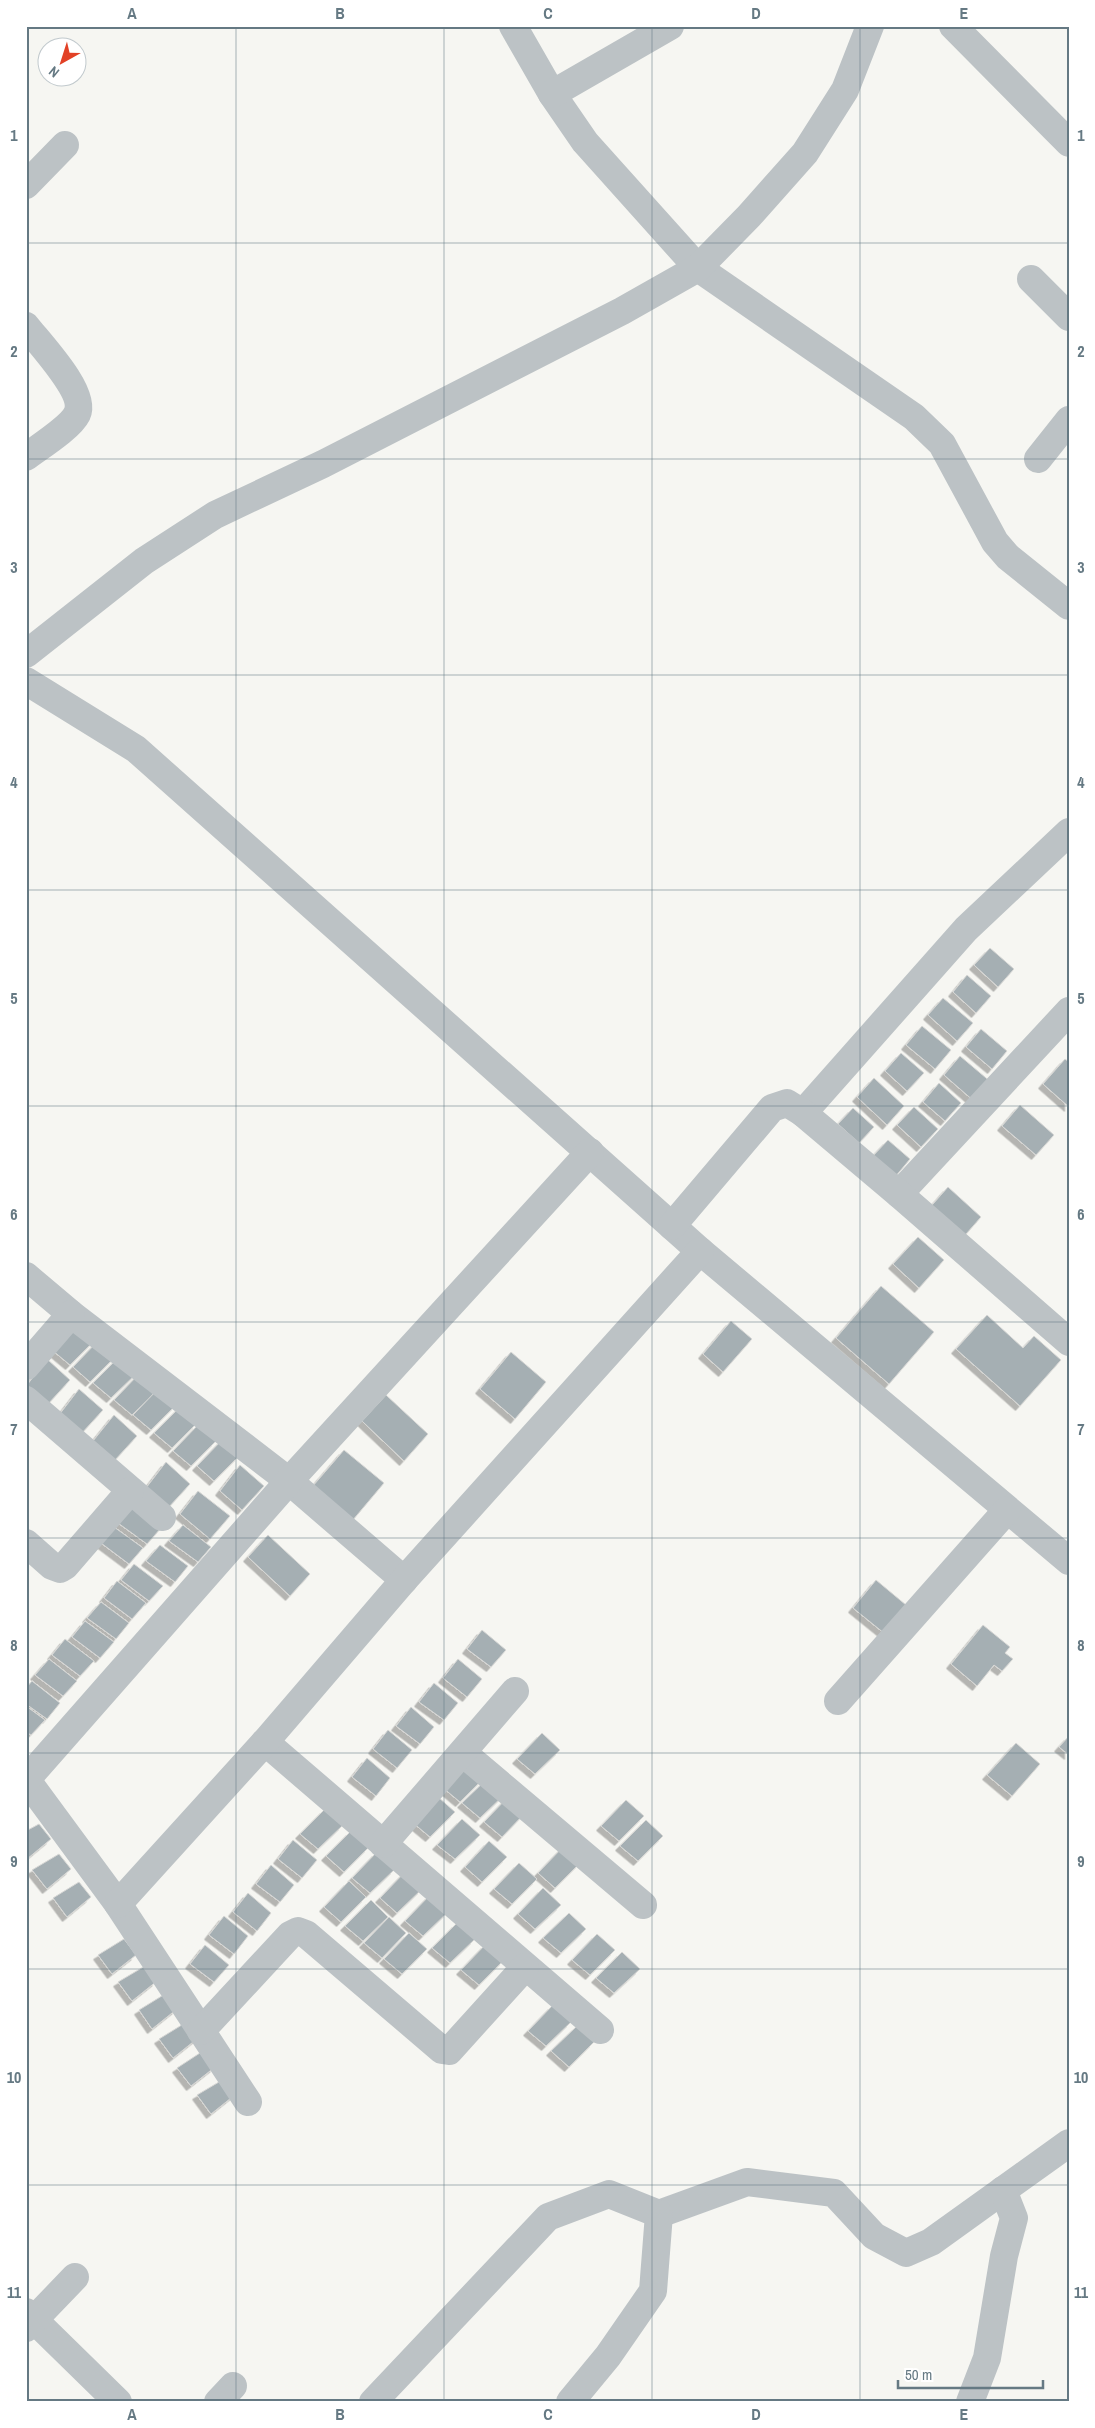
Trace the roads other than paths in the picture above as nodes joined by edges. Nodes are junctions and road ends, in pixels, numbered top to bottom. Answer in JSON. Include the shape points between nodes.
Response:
{"nodes":[{"id":1,"x":513,"y":26,"type":"edge"},
{"id":2,"x":670,"y":26,"type":"edge"},
{"id":3,"x":870,"y":26,"type":"edge"},
{"id":4,"x":952,"y":26,"type":"edge"},
{"id":5,"x":552,"y":94,"type":"junction"},
{"id":6,"x":1069,"y":143,"type":"edge"},
{"id":7,"x":65,"y":145,"type":"dead end"},
{"id":8,"x":26,"y":185,"type":"edge"},
{"id":9,"x":698,"y":268,"type":"junction"},
{"id":10,"x":1031,"y":279,"type":"dead end"},
{"id":11,"x":1069,"y":317,"type":"edge"},
{"id":12,"x":26,"y":326,"type":"edge"},
{"id":13,"x":1069,"y":420,"type":"edge"},
{"id":14,"x":26,"y":457,"type":"edge"},
{"id":15,"x":1038,"y":459,"type":"dead end"},
{"id":16,"x":1069,"y":606,"type":"edge"},
{"id":17,"x":26,"y":654,"type":"edge"},
{"id":18,"x":26,"y":681,"type":"edge"},
{"id":19,"x":1069,"y":832,"type":"edge"},
{"id":20,"x":1069,"y":1011,"type":"edge"},
{"id":21,"x":803,"y":1113,"type":"junction"},
{"id":22,"x":590,"y":1152,"type":"junction"},
{"id":23,"x":899,"y":1194,"type":"junction"},
{"id":24,"x":672,"y":1226,"type":"junction"},
{"id":25,"x":700,"y":1251,"type":"junction"},
{"id":26,"x":26,"y":1276,"type":"edge"},
{"id":27,"x":71,"y":1314,"type":"junction"},
{"id":28,"x":1069,"y":1342,"type":"edge"},
{"id":29,"x":26,"y":1366,"type":"edge"},
{"id":30,"x":26,"y":1400,"type":"edge"},
{"id":31,"x":289,"y":1480,"type":"junction"},
{"id":32,"x":130,"y":1491,"type":"junction"},
{"id":33,"x":1008,"y":1510,"type":"junction"},
{"id":34,"x":162,"y":1516,"type":"dead end"},
{"id":35,"x":26,"y":1542,"type":"edge"},
{"id":36,"x":1069,"y":1561,"type":"edge"},
{"id":37,"x":404,"y":1580,"type":"junction"},
{"id":38,"x":515,"y":1691,"type":"dead end"},
{"id":39,"x":838,"y":1701,"type":"dead end"},
{"id":40,"x":265,"y":1742,"type":"junction"},
{"id":41,"x":463,"y":1753,"type":"junction"},
{"id":42,"x":26,"y":1780,"type":"edge"},
{"id":43,"x":383,"y":1844,"type":"junction"},
{"id":44,"x":118,"y":1904,"type":"junction"},
{"id":45,"x":643,"y":1905,"type":"dead end"},
{"id":46,"x":525,"y":1967,"type":"junction"},
{"id":47,"x":600,"y":2030,"type":"dead end"},
{"id":48,"x":201,"y":2031,"type":"junction"},
{"id":49,"x":248,"y":2102,"type":"dead end"},
{"id":50,"x":1069,"y":2143,"type":"edge"},
{"id":51,"x":1003,"y":2190,"type":"junction"},
{"id":52,"x":659,"y":2214,"type":"junction"},
{"id":53,"x":75,"y":2277,"type":"dead end"},
{"id":54,"x":29,"y":2320,"type":"edge"},
{"id":55,"x":118,"y":2402,"type":"edge"},
{"id":56,"x":373,"y":2402,"type":"edge"},
{"id":57,"x":570,"y":2402,"type":"edge"},
{"id":58,"x":970,"y":2402,"type":"edge"}],
"edges":[{"from":1,"to":5,"type":"street"},
{"from":2,"to":5,"type":"street"},
{"from":3,"to":9,"type":"street","via":[[845,90],[805,153]]},
{"from":4,"to":6,"type":"street"},
{"from":5,"to":9,"type":"street","via":[[585,142]]},
{"from":7,"to":8,"type":"street"},
{"from":9,"to":16,"type":"street","via":[[928,429],[942,444],[995,542],[1008,557]]},
{"from":9,"to":17,"type":"street","via":[[622,311],[324,464],[215,515],[144,561]]},
{"from":10,"to":11,"type":"street"},
{"from":12,"to":14,"type":"street","via":[[75,390],[80,404],[76,416],[67,425]]},
{"from":13,"to":15,"type":"street"},
{"from":18,"to":22,"type":"street","via":[[136,749]]},
{"from":19,"to":21,"type":"street","via":[[966,929]]},
{"from":20,"to":23,"type":"street"},
{"from":21,"to":23,"type":"street"},
{"from":21,"to":24,"type":"street","via":[[787,1103],[772,1108]]},
{"from":22,"to":24,"type":"street"},
{"from":22,"to":31,"type":"street"},
{"from":23,"to":28,"type":"street"},
{"from":24,"to":25,"type":"street"},
{"from":25,"to":33,"type":"street"},
{"from":25,"to":37,"type":"street"},
{"from":26,"to":27,"type":"street"},
{"from":27,"to":29,"type":"street"},
{"from":27,"to":31,"type":"street"},
{"from":30,"to":32,"type":"street"},
{"from":31,"to":37,"type":"street"},
{"from":31,"to":42,"type":"street"},
{"from":32,"to":34,"type":"street"},
{"from":32,"to":35,"type":"street","via":[[65,1566],[52,1566]]},
{"from":33,"to":36,"type":"street"},
{"from":33,"to":39,"type":"street"},
{"from":37,"to":40,"type":"street"},
{"from":38,"to":41,"type":"street"},
{"from":40,"to":43,"type":"street"},
{"from":40,"to":44,"type":"street"},
{"from":41,"to":43,"type":"street"},
{"from":41,"to":45,"type":"street"},
{"from":42,"to":44,"type":"street"},
{"from":43,"to":46,"type":"street"},
{"from":44,"to":48,"type":"street"},
{"from":46,"to":47,"type":"street"},
{"from":46,"to":48,"type":"street","via":[[449,2051],[442,2050],[306,1934],[298,1932],[290,1935]]},
{"from":48,"to":49,"type":"street"},
{"from":50,"to":51,"type":"street"},
{"from":51,"to":52,"type":"street","via":[[932,2242],[906,2253],[874,2236],[834,2193],[748,2182]]},
{"from":51,"to":58,"type":"street","via":[[1014,2218],[1004,2256],[987,2358]]},
{"from":52,"to":56,"type":"street","via":[[609,2194],[548,2217]]},
{"from":52,"to":57,"type":"street","via":[[653,2291],[608,2356]]},
{"from":53,"to":54,"type":"street"},
{"from":54,"to":55,"type":"street"}]}
